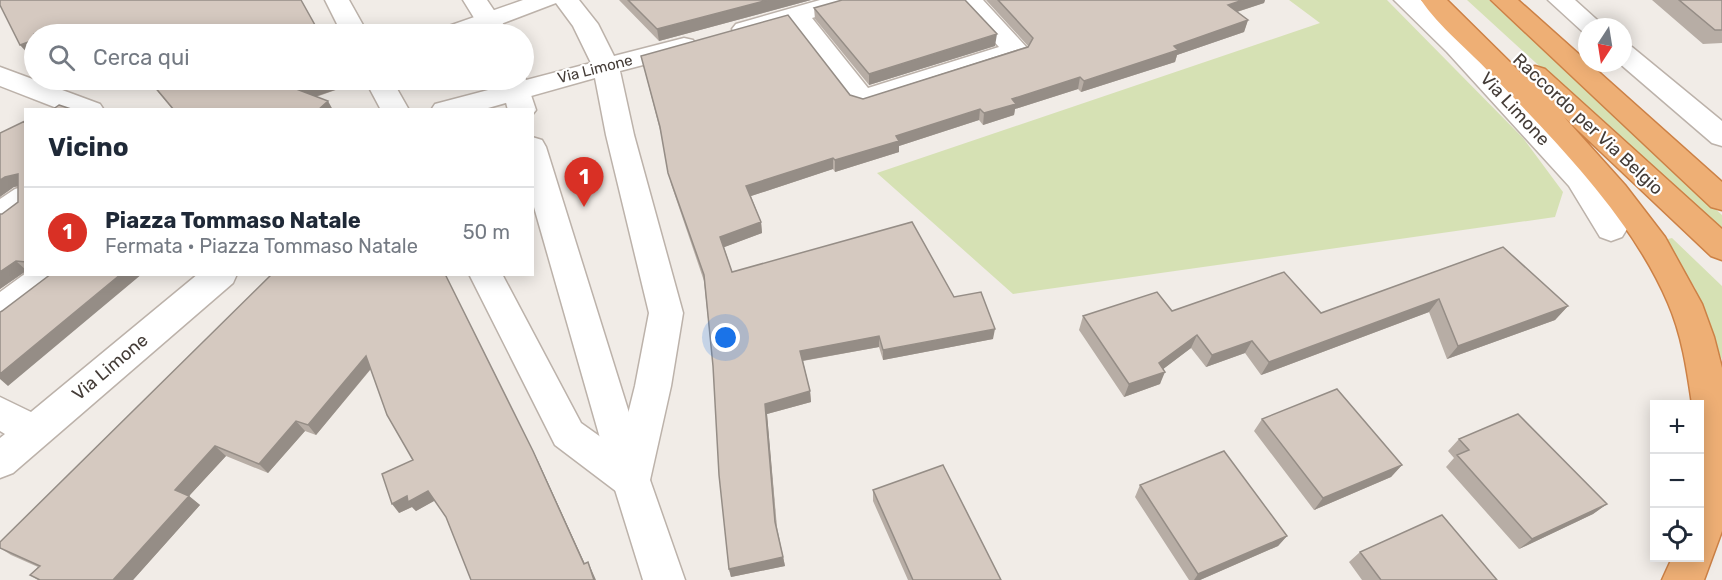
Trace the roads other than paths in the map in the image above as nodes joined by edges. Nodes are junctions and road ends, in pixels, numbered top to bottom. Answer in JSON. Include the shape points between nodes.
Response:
{"nodes":[{"id":1,"x":337,"y":0,"type":"edge"},
{"id":2,"x":475,"y":0,"type":"edge"},
{"id":3,"x":546,"y":0,"type":"edge"},
{"id":4,"x":566,"y":0,"type":"edge"},
{"id":5,"x":848,"y":0,"type":"edge"},
{"id":6,"x":969,"y":0,"type":"edge"},
{"id":7,"x":1406,"y":0,"type":"edge"},
{"id":8,"x":1432,"y":0,"type":"edge"},
{"id":9,"x":1454,"y":0,"type":"edge"},
{"id":10,"x":1503,"y":0,"type":"edge"},
{"id":11,"x":1560,"y":0,"type":"edge"},
{"id":12,"x":796,"y":15,"type":"junction"},
{"id":13,"x":1581,"y":18,"type":"edge"},
{"id":14,"x":350,"y":24,"type":"edge"},
{"id":15,"x":490,"y":24,"type":"edge"},
{"id":16,"x":501,"y":24,"type":"edge"},
{"id":17,"x":1551,"y":44,"type":"junction"},
{"id":18,"x":1632,"y":61,"type":"edge"},
{"id":19,"x":606,"y":67,"type":"junction"},
{"id":20,"x":0,"y":76,"type":"edge"},
{"id":21,"x":24,"y":85,"type":"edge"},
{"id":22,"x":534,"y":88,"type":"edge"},
{"id":23,"x":37,"y":90,"type":"edge"},
{"id":24,"x":384,"y":90,"type":"edge"},
{"id":25,"x":518,"y":93,"type":"edge"},
{"id":26,"x":85,"y":108,"type":"edge"},
{"id":27,"x":394,"y":108,"type":"edge"},
{"id":28,"x":454,"y":108,"type":"edge"},
{"id":29,"x":1722,"y":136,"type":"edge"},
{"id":30,"x":534,"y":154,"type":"edge"},
{"id":31,"x":1722,"y":176,"type":"edge"},
{"id":32,"x":24,"y":198,"type":"edge"},
{"id":33,"x":1722,"y":199,"type":"edge"},
{"id":34,"x":0,"y":214,"type":"edge"},
{"id":35,"x":1611,"y":229,"type":"dead end"},
{"id":36,"x":1722,"y":248,"type":"edge"},
{"id":37,"x":44,"y":276,"type":"edge"},
{"id":38,"x":219,"y":276,"type":"edge"},
{"id":39,"x":485,"y":276,"type":"edge"},
{"id":40,"x":0,"y":310,"type":"edge"},
{"id":41,"x":0,"y":413,"type":"edge"},
{"id":42,"x":34,"y":432,"type":"junction"},
{"id":43,"x":0,"y":460,"type":"edge"},
{"id":44,"x":631,"y":480,"type":"junction"},
{"id":45,"x":1704,"y":530,"type":"edge"},
{"id":46,"x":1691,"y":562,"type":"edge"},
{"id":47,"x":664,"y":580,"type":"edge"},
{"id":48,"x":1683,"y":580,"type":"edge"}],
"edges":[{"from":1,"to":14,"type":"street"},
{"from":2,"to":15,"type":"street"},
{"from":3,"to":16,"type":"street"},
{"from":4,"to":19,"type":"street","via":[[585,24]]},
{"from":5,"to":12,"type":"street","name":"Via Limone"},
{"from":6,"to":12,"type":"street","via":[[1016,50],[862,99]]},
{"from":7,"to":35,"type":"street","name":"Via Limone","via":[[1456,46],[1580,179]]},
{"from":8,"to":45,"type":"highway","via":[[1579,152],[1621,201],[1671,273],[1701,345],[1712,390],[1717,437]]},
{"from":9,"to":36,"type":"highway","name":"Raccordo per Via Belgio"},
{"from":10,"to":17,"type":"highway","name":"Raccordo per Via Belgio"},
{"from":11,"to":13,"type":"street"},
{"from":12,"to":19,"type":"street","name":"Via Limone"},
{"from":17,"to":31,"type":"highway"},
{"from":17,"to":33,"type":"highway","name":"Raccordo per Via Belgio"},
{"from":18,"to":29,"type":"street"},
{"from":19,"to":22,"type":"street","name":"Via Limone"},
{"from":19,"to":44,"type":"street","via":[[666,314]]},
{"from":20,"to":21,"type":"street"},
{"from":23,"to":26,"type":"street"},
{"from":24,"to":27,"type":"street"},
{"from":25,"to":28,"type":"street","name":"Via Limone"},
{"from":30,"to":44,"type":"street"},
{"from":32,"to":34,"type":"street"},
{"from":37,"to":40,"type":"street"},
{"from":38,"to":42,"type":"street","name":"Via Limone"},
{"from":39,"to":44,"type":"street","via":[[568,434]]},
{"from":41,"to":42,"type":"street"},
{"from":42,"to":43,"type":"street","name":"Via Limone"},
{"from":44,"to":47,"type":"street"},
{"from":46,"to":48,"type":"highway"}]}
